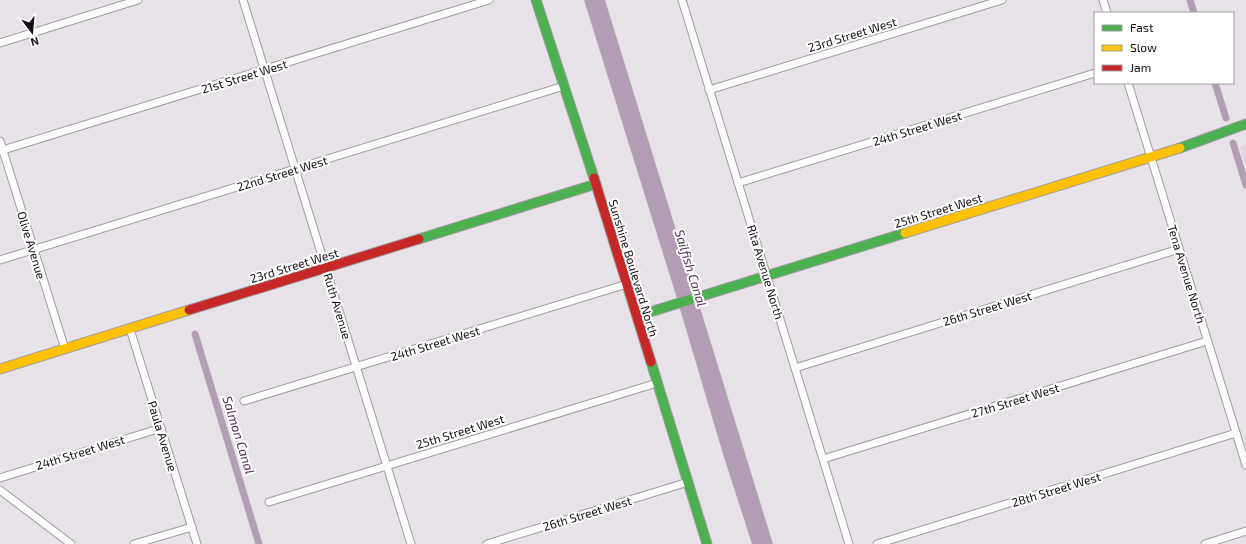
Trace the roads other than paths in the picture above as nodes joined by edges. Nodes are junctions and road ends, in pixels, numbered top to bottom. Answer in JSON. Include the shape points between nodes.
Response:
{"nodes":[{"id":1,"x":138,"y":0,"type":"edge"},
{"id":2,"x":243,"y":0,"type":"edge"},
{"id":3,"x":489,"y":0,"type":"edge"},
{"id":4,"x":536,"y":0,"type":"edge"},
{"id":5,"x":682,"y":0,"type":"edge"},
{"id":6,"x":1002,"y":0,"type":"edge"},
{"id":7,"x":1103,"y":0,"type":"edge"},
{"id":8,"x":1107,"y":12,"type":"edge"},
{"id":9,"x":0,"y":43,"type":"edge"},
{"id":10,"x":264,"y":70,"type":"junction"},
{"id":11,"x":1094,"y":73,"type":"edge"},
{"id":12,"x":1128,"y":84,"type":"edge"},
{"id":13,"x":564,"y":86,"type":"junction"},
{"id":14,"x":709,"y":90,"type":"junction"},
{"id":15,"x":1246,"y":124,"type":"edge"},
{"id":16,"x":0,"y":141,"type":"edge"},
{"id":17,"x":2,"y":151,"type":"edge"},
{"id":18,"x":1151,"y":156,"type":"junction"},
{"id":19,"x":295,"y":169,"type":"junction"},
{"id":20,"x":738,"y":183,"type":"junction"},
{"id":21,"x":596,"y":184,"type":"junction"},
{"id":22,"x":1179,"y":249,"type":"junction"},
{"id":23,"x":34,"y":250,"type":"junction"},
{"id":24,"x":0,"y":260,"type":"edge"},
{"id":25,"x":326,"y":268,"type":"junction"},
{"id":26,"x":766,"y":275,"type":"junction"},
{"id":27,"x":627,"y":284,"type":"junction"},
{"id":28,"x":637,"y":316,"type":"junction"},
{"id":29,"x":130,"y":329,"type":"junction"},
{"id":30,"x":1207,"y":341,"type":"junction"},
{"id":31,"x":65,"y":349,"type":"junction"},
{"id":32,"x":356,"y":367,"type":"junction"},
{"id":33,"x":795,"y":368,"type":"junction"},
{"id":34,"x":0,"y":369,"type":"edge"},
{"id":35,"x":657,"y":383,"type":"junction"},
{"id":36,"x":244,"y":402,"type":"dead end"},
{"id":37,"x":161,"y":428,"type":"junction"},
{"id":38,"x":1236,"y":433,"type":"junction"},
{"id":39,"x":823,"y":460,"type":"junction"},
{"id":40,"x":1246,"y":465,"type":"edge"},
{"id":41,"x":387,"y":466,"type":"junction"},
{"id":42,"x":0,"y":478,"type":"edge"},
{"id":43,"x":688,"y":482,"type":"junction"},
{"id":44,"x":0,"y":490,"type":"edge"},
{"id":45,"x":269,"y":502,"type":"dead end"},
{"id":46,"x":192,"y":527,"type":"junction"},
{"id":47,"x":1246,"y":532,"type":"edge"},
{"id":48,"x":71,"y":544,"type":"edge"},
{"id":49,"x":134,"y":544,"type":"edge"},
{"id":50,"x":197,"y":544,"type":"edge"},
{"id":51,"x":411,"y":544,"type":"edge"},
{"id":52,"x":486,"y":544,"type":"edge"},
{"id":53,"x":707,"y":544,"type":"edge"},
{"id":54,"x":849,"y":544,"type":"edge"},
{"id":55,"x":877,"y":544,"type":"edge"},
{"id":56,"x":1205,"y":544,"type":"edge"}],
"edges":[{"from":1,"to":9,"type":"street"},
{"from":2,"to":10,"type":"street","name":"Ruth Avenue"},
{"from":3,"to":10,"type":"street","name":"21st Street West"},
{"from":4,"to":13,"type":"street","name":"Sunshine Boulevard North"},
{"from":5,"to":14,"type":"street","name":"Rita Avenue North"},
{"from":6,"to":14,"type":"street","name":"23rd Street West"},
{"from":7,"to":8,"type":"street"},
{"from":10,"to":17,"type":"street","name":"21st Street West"},
{"from":10,"to":19,"type":"street","name":"Ruth Avenue"},
{"from":11,"to":20,"type":"street","name":"24th Street West"},
{"from":12,"to":18,"type":"street","name":"Tena Avenue North"},
{"from":13,"to":19,"type":"street","name":"22nd Street West"},
{"from":13,"to":21,"type":"street","name":"Sunshine Boulevard North"},
{"from":14,"to":20,"type":"street","name":"Rita Avenue North"},
{"from":15,"to":18,"type":"street","name":"25th Street West","via":[[1232,131]]},
{"from":16,"to":17,"type":"street","name":"Olive Avenue"},
{"from":17,"to":23,"type":"street","name":"Olive Avenue"},
{"from":18,"to":22,"type":"street","name":"Tena Avenue North"},
{"from":18,"to":26,"type":"street","name":"25th Street West"},
{"from":19,"to":23,"type":"street","name":"22nd Street West"},
{"from":19,"to":25,"type":"street","name":"Ruth Avenue"},
{"from":20,"to":26,"type":"street","name":"Rita Avenue North"},
{"from":21,"to":25,"type":"street","name":"23rd Street West"},
{"from":21,"to":27,"type":"street","name":"Sunshine Boulevard North"},
{"from":22,"to":30,"type":"street","name":"Tena Avenue North"},
{"from":22,"to":33,"type":"street","name":"26th Street West"},
{"from":23,"to":24,"type":"street","name":"22nd Street West"},
{"from":23,"to":31,"type":"street","name":"Olive Avenue"},
{"from":25,"to":29,"type":"street","name":"23rd Street West"},
{"from":25,"to":32,"type":"street","name":"Ruth Avenue"},
{"from":26,"to":28,"type":"street","name":"25th Street West"},
{"from":26,"to":33,"type":"street","name":"Rita Avenue North"},
{"from":27,"to":28,"type":"street","name":"Sunshine Boulevard North"},
{"from":27,"to":32,"type":"street","name":"24th Street West"},
{"from":28,"to":35,"type":"street","name":"Sunshine Boulevard North"},
{"from":29,"to":31,"type":"street","name":"23rd Street West"},
{"from":29,"to":37,"type":"street","name":"Paula Avenue"},
{"from":30,"to":38,"type":"street","name":"Tena Avenue North"},
{"from":30,"to":39,"type":"street","name":"27th Street West"},
{"from":31,"to":34,"type":"street","name":"23rd Street West"},
{"from":32,"to":36,"type":"street","name":"24th Street West"},
{"from":32,"to":41,"type":"street","name":"Ruth Avenue"},
{"from":33,"to":39,"type":"street","name":"Rita Avenue North"},
{"from":35,"to":41,"type":"street","name":"25th Street West"},
{"from":35,"to":43,"type":"street","name":"Sunshine Boulevard North"},
{"from":37,"to":42,"type":"street","name":"24th Street West"},
{"from":37,"to":46,"type":"street","name":"Paula Avenue"},
{"from":38,"to":40,"type":"street","name":"Tena Avenue North"},
{"from":38,"to":55,"type":"street","name":"28th Street West"},
{"from":39,"to":54,"type":"street","name":"Rita Avenue North"},
{"from":41,"to":45,"type":"street","name":"25th Street West"},
{"from":41,"to":51,"type":"street","name":"Ruth Avenue"},
{"from":43,"to":52,"type":"street","name":"26th Street West"},
{"from":43,"to":53,"type":"street","name":"Sunshine Boulevard North"},
{"from":44,"to":48,"type":"street"},
{"from":46,"to":49,"type":"street"},
{"from":46,"to":50,"type":"street","name":"Paula Avenue"},
{"from":47,"to":56,"type":"street"}]}
